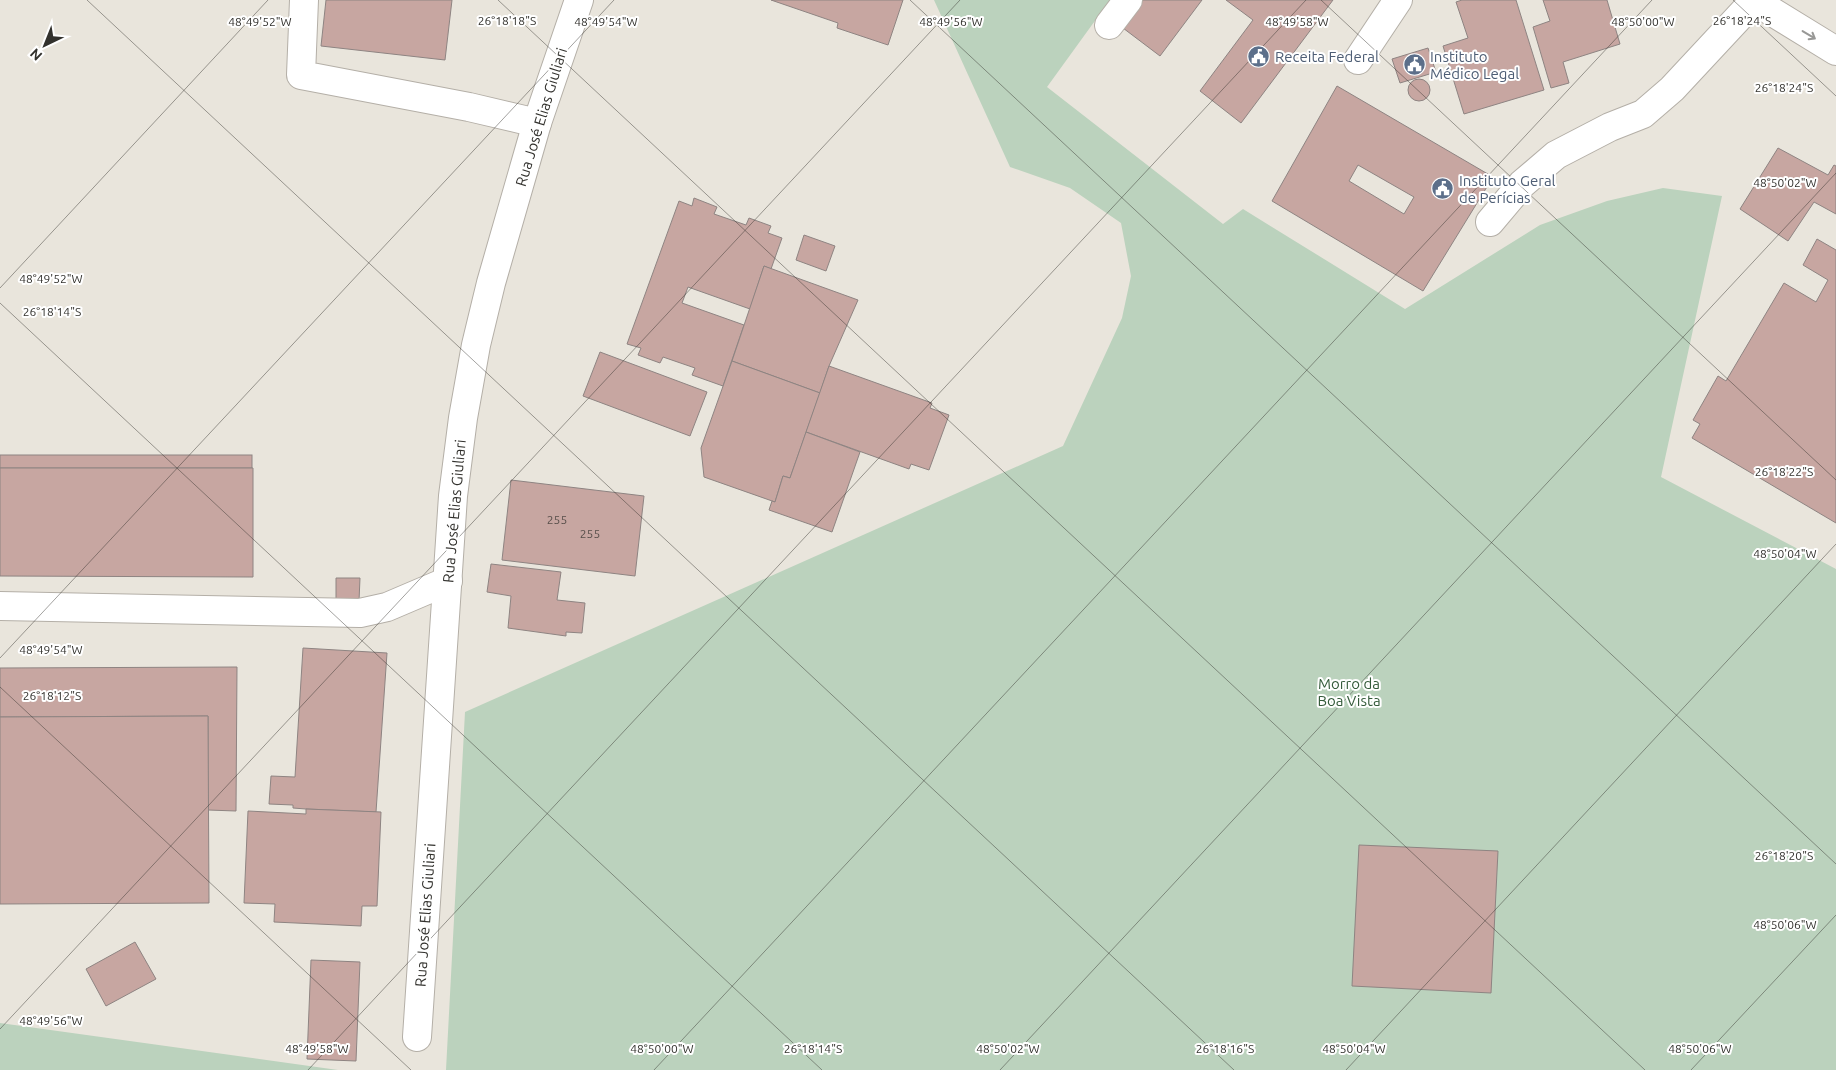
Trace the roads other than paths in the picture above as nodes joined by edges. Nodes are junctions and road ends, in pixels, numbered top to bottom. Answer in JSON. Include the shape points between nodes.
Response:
{"nodes":[{"id":1,"x":304,"y":0,"type":"edge"},
{"id":2,"x":579,"y":0,"type":"edge"},
{"id":3,"x":1128,"y":0,"type":"edge"},
{"id":4,"x":1398,"y":0,"type":"edge"},
{"id":5,"x":1753,"y":0,"type":"edge"},
{"id":6,"x":1109,"y":26,"type":"dead end"},
{"id":7,"x":1836,"y":51,"type":"edge"},
{"id":8,"x":1358,"y":60,"type":"dead end"},
{"id":9,"x":537,"y":123,"type":"junction"},
{"id":10,"x":1490,"y":222,"type":"dead end"},
{"id":11,"x":448,"y":581,"type":"junction"},
{"id":12,"x":0,"y":606,"type":"edge"},
{"id":13,"x":417,"y":1037,"type":"dead end"}],
"edges":[{"from":1,"to":9,"type":"street","via":[[301,75]]},
{"from":2,"to":9,"type":"street","name":"Rua José Elias Giuliari"},
{"from":3,"to":6,"type":"street"},
{"from":4,"to":8,"type":"street"},
{"from":5,"to":7,"type":"street","one_way":true},
{"from":5,"to":10,"type":"street","via":[[1672,89],[1643,114],[1556,155],[1522,184]]},
{"from":9,"to":11,"type":"street","name":"Rua José Elias Giuliari","via":[[476,345],[456,476]]},
{"from":11,"to":12,"type":"street","via":[[388,607],[360,614]]},
{"from":11,"to":13,"type":"street","name":"Rua José Elias Giuliari"}]}
